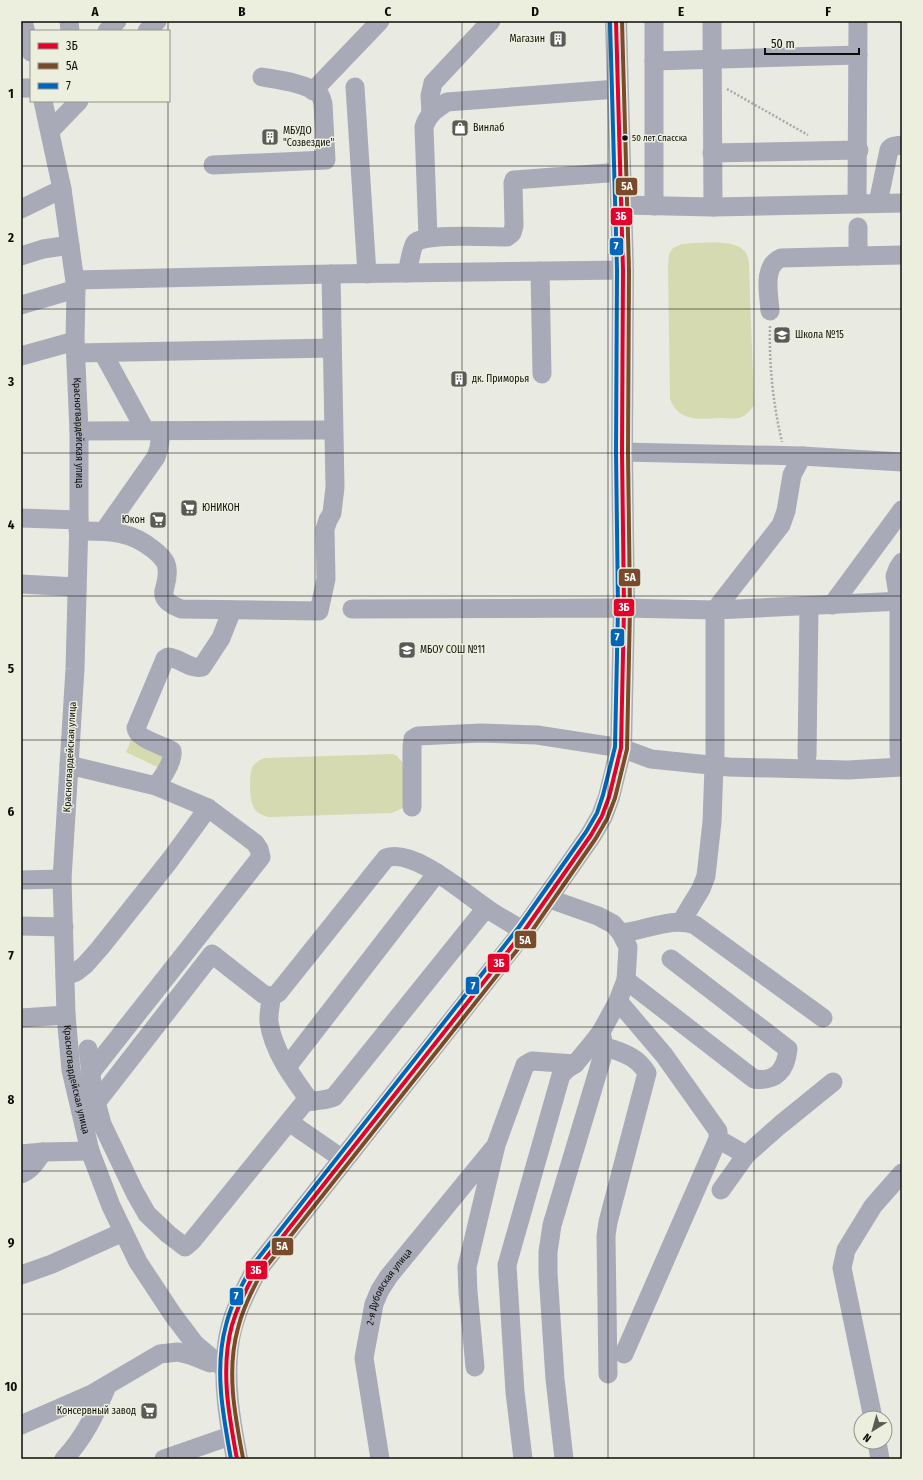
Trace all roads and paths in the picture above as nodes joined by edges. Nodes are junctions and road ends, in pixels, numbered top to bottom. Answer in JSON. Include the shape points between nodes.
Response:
{"nodes":[{"id":1,"x":23,"y":21,"type":"edge"},
{"id":2,"x":117,"y":21,"type":"edge"},
{"id":3,"x":157,"y":21,"type":"edge"},
{"id":4,"x":380,"y":21,"type":"edge"},
{"id":5,"x":491,"y":21,"type":"edge"},
{"id":6,"x":616,"y":21,"type":"edge"},
{"id":7,"x":654,"y":21,"type":"edge"},
{"id":8,"x":712,"y":21,"type":"edge"},
{"id":9,"x":858,"y":21,"type":"edge"},
{"id":10,"x":108,"y":30,"type":"edge"},
{"id":11,"x":148,"y":30,"type":"edge"},
{"id":12,"x":30,"y":48,"type":"edge"},
{"id":13,"x":858,"y":55,"type":"junction"},
{"id":14,"x":712,"y":58,"type":"junction"},
{"id":15,"x":654,"y":61,"type":"junction"},
{"id":16,"x":262,"y":77,"type":"dead end"},
{"id":17,"x":712,"y":81,"type":"junction"},
{"id":18,"x":355,"y":87,"type":"dead end"},
{"id":19,"x":617,"y":89,"type":"junction"},
{"id":20,"x":313,"y":91,"type":"junction"},
{"id":21,"x":43,"y":102,"type":"edge"},
{"id":22,"x":77,"y":102,"type":"edge"},
{"id":23,"x":431,"y":113,"type":"junction"},
{"id":24,"x":50,"y":131,"type":"junction"},
{"id":25,"x":902,"y":146,"type":"edge"},
{"id":26,"x":834,"y":150,"type":"junction"},
{"id":27,"x":858,"y":150,"type":"junction"},
{"id":28,"x":712,"y":153,"type":"junction"},
{"id":29,"x":213,"y":165,"type":"dead end"},
{"id":30,"x":621,"y":172,"type":"junction"},
{"id":31,"x":62,"y":189,"type":"junction"},
{"id":32,"x":878,"y":203,"type":"junction"},
{"id":33,"x":902,"y":203,"type":"edge"},
{"id":34,"x":857,"y":204,"type":"junction"},
{"id":35,"x":622,"y":205,"type":"junction"},
{"id":36,"x":654,"y":206,"type":"junction"},
{"id":37,"x":713,"y":207,"type":"junction"},
{"id":38,"x":21,"y":209,"type":"edge"},
{"id":39,"x":858,"y":227,"type":"dead end"},
{"id":40,"x":428,"y":237,"type":"junction"},
{"id":41,"x":70,"y":245,"type":"junction"},
{"id":42,"x":902,"y":255,"type":"edge"},
{"id":43,"x":21,"y":256,"type":"edge"},
{"id":44,"x":858,"y":256,"type":"junction"},
{"id":45,"x":623,"y":270,"type":"junction"},
{"id":46,"x":540,"y":271,"type":"junction"},
{"id":47,"x":407,"y":273,"type":"junction"},
{"id":48,"x":331,"y":274,"type":"junction"},
{"id":49,"x":367,"y":274,"type":"junction"},
{"id":50,"x":76,"y":285,"type":"junction"},
{"id":51,"x":21,"y":305,"type":"edge"},
{"id":52,"x":770,"y":311,"type":"joint"},
{"id":53,"x":76,"y":347,"type":"junction"},
{"id":54,"x":332,"y":348,"type":"junction"},
{"id":55,"x":103,"y":353,"type":"junction"},
{"id":56,"x":21,"y":356,"type":"edge"},
{"id":57,"x":542,"y":374,"type":"dead end"},
{"id":58,"x":333,"y":430,"type":"junction"},
{"id":59,"x":79,"y":431,"type":"junction"},
{"id":60,"x":153,"y":431,"type":"junction"},
{"id":61,"x":622,"y":452,"type":"junction"},
{"id":62,"x":793,"y":456,"type":"junction"},
{"id":63,"x":902,"y":462,"type":"edge"},
{"id":64,"x":902,"y":510,"type":"edge"},
{"id":65,"x":21,"y":518,"type":"edge"},
{"id":66,"x":79,"y":526,"type":"junction"},
{"id":67,"x":104,"y":531,"type":"junction"},
{"id":68,"x":902,"y":562,"type":"edge"},
{"id":69,"x":21,"y":584,"type":"edge"},
{"id":70,"x":77,"y":588,"type":"junction"},
{"id":71,"x":901,"y":601,"type":"edge"},
{"id":72,"x":832,"y":604,"type":"junction"},
{"id":73,"x":809,"y":606,"type":"junction"},
{"id":74,"x":624,"y":608,"type":"junction"},
{"id":75,"x":352,"y":609,"type":"dead end"},
{"id":76,"x":232,"y":610,"type":"junction"},
{"id":77,"x":715,"y":610,"type":"junction"},
{"id":78,"x":621,"y":748,"type":"junction"},
{"id":79,"x":807,"y":756,"type":"dead end"},
{"id":80,"x":901,"y":760,"type":"edge"},
{"id":81,"x":715,"y":761,"type":"junction"},
{"id":82,"x":69,"y":765,"type":"junction"},
{"id":83,"x":156,"y":786,"type":"junction"},
{"id":84,"x":412,"y":807,"type":"dead end"},
{"id":85,"x":208,"y":808,"type":"junction"},
{"id":86,"x":437,"y":873,"type":"junction"},
{"id":87,"x":62,"y":879,"type":"junction"},
{"id":88,"x":21,"y":880,"type":"edge"},
{"id":89,"x":547,"y":898,"type":"junction"},
{"id":90,"x":486,"y":908,"type":"junction"},
{"id":91,"x":681,"y":922,"type":"junction"},
{"id":92,"x":21,"y":926,"type":"edge"},
{"id":93,"x":64,"y":927,"type":"junction"},
{"id":94,"x":524,"y":931,"type":"junction"},
{"id":95,"x":621,"y":933,"type":"junction"},
{"id":96,"x":671,"y":959,"type":"dead end"},
{"id":97,"x":65,"y":976,"type":"junction"},
{"id":98,"x":626,"y":980,"type":"junction"},
{"id":99,"x":272,"y":997,"type":"junction"},
{"id":100,"x":618,"y":1000,"type":"junction"},
{"id":101,"x":66,"y":1015,"type":"junction"},
{"id":102,"x":21,"y":1018,"type":"edge"},
{"id":103,"x":823,"y":1018,"type":"dead end"},
{"id":104,"x":602,"y":1039,"type":"junction"},
{"id":105,"x":88,"y":1049,"type":"dead end"},
{"id":106,"x":575,"y":1064,"type":"junction"},
{"id":107,"x":287,"y":1067,"type":"junction"},
{"id":108,"x":92,"y":1071,"type":"junction"},
{"id":109,"x":833,"y":1082,"type":"dead end"},
{"id":110,"x":310,"y":1101,"type":"junction"},
{"id":111,"x":96,"y":1103,"type":"junction"},
{"id":112,"x":289,"y":1122,"type":"junction"},
{"id":113,"x":718,"y":1139,"type":"junction"},
{"id":114,"x":496,"y":1145,"type":"junction"},
{"id":115,"x":90,"y":1151,"type":"junction"},
{"id":116,"x":43,"y":1152,"type":"junction"},
{"id":117,"x":21,"y":1154,"type":"edge"},
{"id":118,"x":746,"y":1155,"type":"junction"},
{"id":119,"x":344,"y":1160,"type":"junction"},
{"id":120,"x":902,"y":1173,"type":"edge"},
{"id":121,"x":21,"y":1174,"type":"edge"},
{"id":122,"x":721,"y":1190,"type":"dead end"},
{"id":123,"x":135,"y":1193,"type":"junction"},
{"id":124,"x":111,"y":1206,"type":"junction"},
{"id":125,"x":123,"y":1232,"type":"junction"},
{"id":126,"x":21,"y":1275,"type":"edge"},
{"id":127,"x":624,"y":1354,"type":"dead end"},
{"id":128,"x":475,"y":1367,"type":"dead end"},
{"id":129,"x":226,"y":1370,"type":"junction"},
{"id":130,"x":608,"y":1374,"type":"dead end"},
{"id":131,"x":107,"y":1386,"type":"junction"},
{"id":132,"x":871,"y":1410,"type":"edge"},
{"id":133,"x":21,"y":1425,"type":"edge"},
{"id":134,"x":233,"y":1435,"type":"junction"},
{"id":135,"x":64,"y":1459,"type":"edge"},
{"id":136,"x":164,"y":1459,"type":"edge"},
{"id":137,"x":237,"y":1459,"type":"edge"},
{"id":138,"x":380,"y":1459,"type":"edge"},
{"id":139,"x":523,"y":1459,"type":"edge"},
{"id":140,"x":564,"y":1459,"type":"edge"}],
"edges":[{"from":1,"to":12,"type":"street"},
{"from":2,"to":10,"type":"street"},
{"from":3,"to":11,"type":"street"},
{"from":4,"to":20,"type":"street"},
{"from":5,"to":23,"type":"street","via":[[433,83],[430,96]]},
{"from":6,"to":19,"type":"main road"},
{"from":7,"to":15,"type":"street"},
{"from":8,"to":14,"type":"street"},
{"from":9,"to":13,"type":"street"},
{"from":13,"to":14,"type":"street"},
{"from":13,"to":27,"type":"street"},
{"from":14,"to":15,"type":"street"},
{"from":14,"to":17,"type":"street"},
{"from":15,"to":36,"type":"street"},
{"from":16,"to":20,"type":"street","via":[[304,86]]},
{"from":17,"to":26,"type":"path"},
{"from":17,"to":28,"type":"street"},
{"from":18,"to":49,"type":"street"},
{"from":19,"to":23,"type":"street","via":[[447,102]]},
{"from":19,"to":30,"type":"main road"},
{"from":20,"to":29,"type":"street","via":[[321,96],[324,104],[326,160]]},
{"from":21,"to":24,"type":"street","name":"Красногвардейская улица"},
{"from":22,"to":24,"type":"street"},
{"from":23,"to":40,"type":"street","via":[[424,127]]},
{"from":24,"to":31,"type":"street","name":"Красногвардейская улица"},
{"from":25,"to":32,"type":"street","via":[[891,147],[889,150]]},
{"from":26,"to":27,"type":"street"},
{"from":26,"to":28,"type":"street"},
{"from":27,"to":34,"type":"street"},
{"from":28,"to":37,"type":"street"},
{"from":30,"to":35,"type":"main road"},
{"from":30,"to":40,"type":"street","via":[[514,180],[514,226],[512,233],[507,237]]},
{"from":31,"to":38,"type":"street"},
{"from":31,"to":41,"type":"street","name":"Красногвардейская улица"},
{"from":32,"to":33,"type":"street"},
{"from":32,"to":34,"type":"street"},
{"from":34,"to":37,"type":"street"},
{"from":35,"to":36,"type":"street"},
{"from":35,"to":45,"type":"main road"},
{"from":36,"to":37,"type":"street"},
{"from":39,"to":44,"type":"street"},
{"from":40,"to":47,"type":"street","via":[[415,243]]},
{"from":41,"to":43,"type":"street","via":[[43,249]]},
{"from":41,"to":50,"type":"street","name":"Красногвардейская улица"},
{"from":42,"to":44,"type":"street"},
{"from":44,"to":52,"type":"street","via":[[776,260],[768,274]]},
{"from":45,"to":46,"type":"street"},
{"from":45,"to":61,"type":"main road"},
{"from":46,"to":47,"type":"street"},
{"from":46,"to":57,"type":"street"},
{"from":47,"to":49,"type":"street"},
{"from":48,"to":49,"type":"street"},
{"from":48,"to":50,"type":"street"},
{"from":48,"to":54,"type":"street"},
{"from":50,"to":51,"type":"street"},
{"from":50,"to":53,"type":"street","name":"Красногвардейская улица"},
{"from":52,"to":62,"type":"path","via":[[776,415]]},
{"from":53,"to":55,"type":"street"},
{"from":53,"to":56,"type":"street"},
{"from":53,"to":59,"type":"street","name":"Красногвардейская улица"},
{"from":54,"to":55,"type":"street"},
{"from":54,"to":58,"type":"street"},
{"from":55,"to":60,"type":"street"},
{"from":58,"to":60,"type":"street"},
{"from":58,"to":76,"type":"street","via":[[335,487],[332,513],[325,529],[326,579],[319,611]]},
{"from":59,"to":60,"type":"street"},
{"from":59,"to":66,"type":"street","name":"Красногвардейская улица"},
{"from":60,"to":67,"type":"street","via":[[159,448],[156,457]]},
{"from":61,"to":62,"type":"street"},
{"from":61,"to":74,"type":"main road"},
{"from":62,"to":63,"type":"street"},
{"from":62,"to":77,"type":"street","via":[[786,511],[781,525]]},
{"from":64,"to":72,"type":"street"},
{"from":65,"to":66,"type":"street"},
{"from":66,"to":67,"type":"street"},
{"from":66,"to":70,"type":"street","name":"Красногвардейская улица"},
{"from":67,"to":76,"type":"street","via":[[132,536],[144,542],[164,559],[168,568],[163,590],[165,598],[173,605],[181,609]]},
{"from":68,"to":71,"type":"street","via":[[895,576]]},
{"from":69,"to":70,"type":"street"},
{"from":70,"to":82,"type":"street","name":"Красногвардейская улица"},
{"from":71,"to":72,"type":"street"},
{"from":71,"to":80,"type":"street"},
{"from":72,"to":73,"type":"street"},
{"from":73,"to":77,"type":"street"},
{"from":73,"to":79,"type":"street"},
{"from":74,"to":75,"type":"street"},
{"from":74,"to":77,"type":"street"},
{"from":74,"to":78,"type":"main road"},
{"from":76,"to":83,"type":"street","via":[[221,638],[202,667],[195,668],[168,657],[165,659],[136,728],[138,734],[144,738],[172,751],[171,759]]},
{"from":77,"to":81,"type":"street"},
{"from":78,"to":81,"type":"street","via":[[651,759]]},
{"from":78,"to":84,"type":"street","via":[[537,736],[481,733],[418,736],[413,740],[412,747]]},
{"from":78,"to":89,"type":"main road","via":[[602,816]]},
{"from":80,"to":81,"type":"street","via":[[848,770]]},
{"from":81,"to":91,"type":"street","via":[[706,876]]},
{"from":82,"to":83,"type":"street"},
{"from":82,"to":87,"type":"street","name":"Красногвардейская улица"},
{"from":83,"to":85,"type":"street"},
{"from":85,"to":97,"type":"street","via":[[100,948],[85,965]]},
{"from":85,"to":108,"type":"street","via":[[255,843],[261,857]]},
{"from":86,"to":90,"type":"street"},
{"from":86,"to":99,"type":"street","via":[[399,856],[386,858],[278,993]]},
{"from":86,"to":107,"type":"street"},
{"from":87,"to":88,"type":"street"},
{"from":87,"to":93,"type":"street","name":"Красногвардейская улица"},
{"from":89,"to":94,"type":"main road"},
{"from":89,"to":95,"type":"street","via":[[598,916],[613,924]]},
{"from":90,"to":94,"type":"street"},
{"from":90,"to":110,"type":"street","via":[[334,1097]]},
{"from":91,"to":95,"type":"street"},
{"from":91,"to":103,"type":"street","via":[[695,925]]},
{"from":92,"to":93,"type":"street"},
{"from":93,"to":97,"type":"street","name":"Красногвардейская улица"},
{"from":94,"to":119,"type":"main road"},
{"from":95,"to":98,"type":"street","via":[[628,947]]},
{"from":96,"to":98,"type":"street","via":[[788,1049],[787,1060],[773,1078],[754,1079]]},
{"from":97,"to":101,"type":"street","name":"Красногвардейская улица"},
{"from":98,"to":100,"type":"street"},
{"from":99,"to":107,"type":"street","via":[[268,1021]]},
{"from":99,"to":111,"type":"street","via":[[263,994],[212,954]]},
{"from":100,"to":104,"type":"street"},
{"from":100,"to":113,"type":"street","via":[[664,1055],[718,1131]]},
{"from":101,"to":102,"type":"street"},
{"from":101,"to":115,"type":"street","name":"Красногвардейская улица","via":[[71,1070]]},
{"from":104,"to":106,"type":"street"},
{"from":104,"to":130,"type":"street","via":[[641,1063],[647,1073],[606,1236]]},
{"from":104,"to":140,"type":"street","via":[[602,1058],[552,1225],[548,1252],[555,1378]]},
{"from":105,"to":108,"type":"street"},
{"from":106,"to":114,"type":"street","via":[[532,1061],[525,1065]]},
{"from":106,"to":139,"type":"street","via":[[561,1075],[507,1265],[515,1392]]},
{"from":107,"to":110,"type":"street"},
{"from":108,"to":111,"type":"street"},
{"from":109,"to":118,"type":"street"},
{"from":110,"to":112,"type":"street","via":[[304,1103]]},
{"from":111,"to":123,"type":"street","via":[[102,1124]]},
{"from":112,"to":119,"type":"street"},
{"from":112,"to":123,"type":"street","via":[[185,1247],[147,1214]]},
{"from":113,"to":118,"type":"street"},
{"from":113,"to":127,"type":"street"},
{"from":114,"to":128,"type":"street","via":[[467,1267]]},
{"from":114,"to":138,"type":"street","name":"2-я Дубовская улица","via":[[389,1276],[374,1304],[364,1358]]},
{"from":115,"to":116,"type":"street"},
{"from":115,"to":124,"type":"street","name":"Красногвардейская улица"},
{"from":116,"to":117,"type":"street"},
{"from":116,"to":121,"type":"street","via":[[32,1166]]},
{"from":118,"to":122,"type":"street"},
{"from":119,"to":129,"type":"main road","via":[[257,1268],[233,1320]]},
{"from":120,"to":132,"type":"street","via":[[873,1206],[846,1250],[842,1268]]},
{"from":123,"to":124,"type":"street"},
{"from":124,"to":125,"type":"street","name":"Красногвардейская улица"},
{"from":125,"to":126,"type":"street"},
{"from":125,"to":129,"type":"street","name":"Красногвардейская улица","via":[[138,1262],[173,1315],[195,1344]]},
{"from":129,"to":131,"type":"street","via":[[178,1352],[160,1354]]},
{"from":129,"to":134,"type":"main road"},
{"from":131,"to":133,"type":"street"},
{"from":131,"to":135,"type":"street","via":[[87,1430]]},
{"from":134,"to":136,"type":"street"},
{"from":134,"to":137,"type":"main road"}]}
